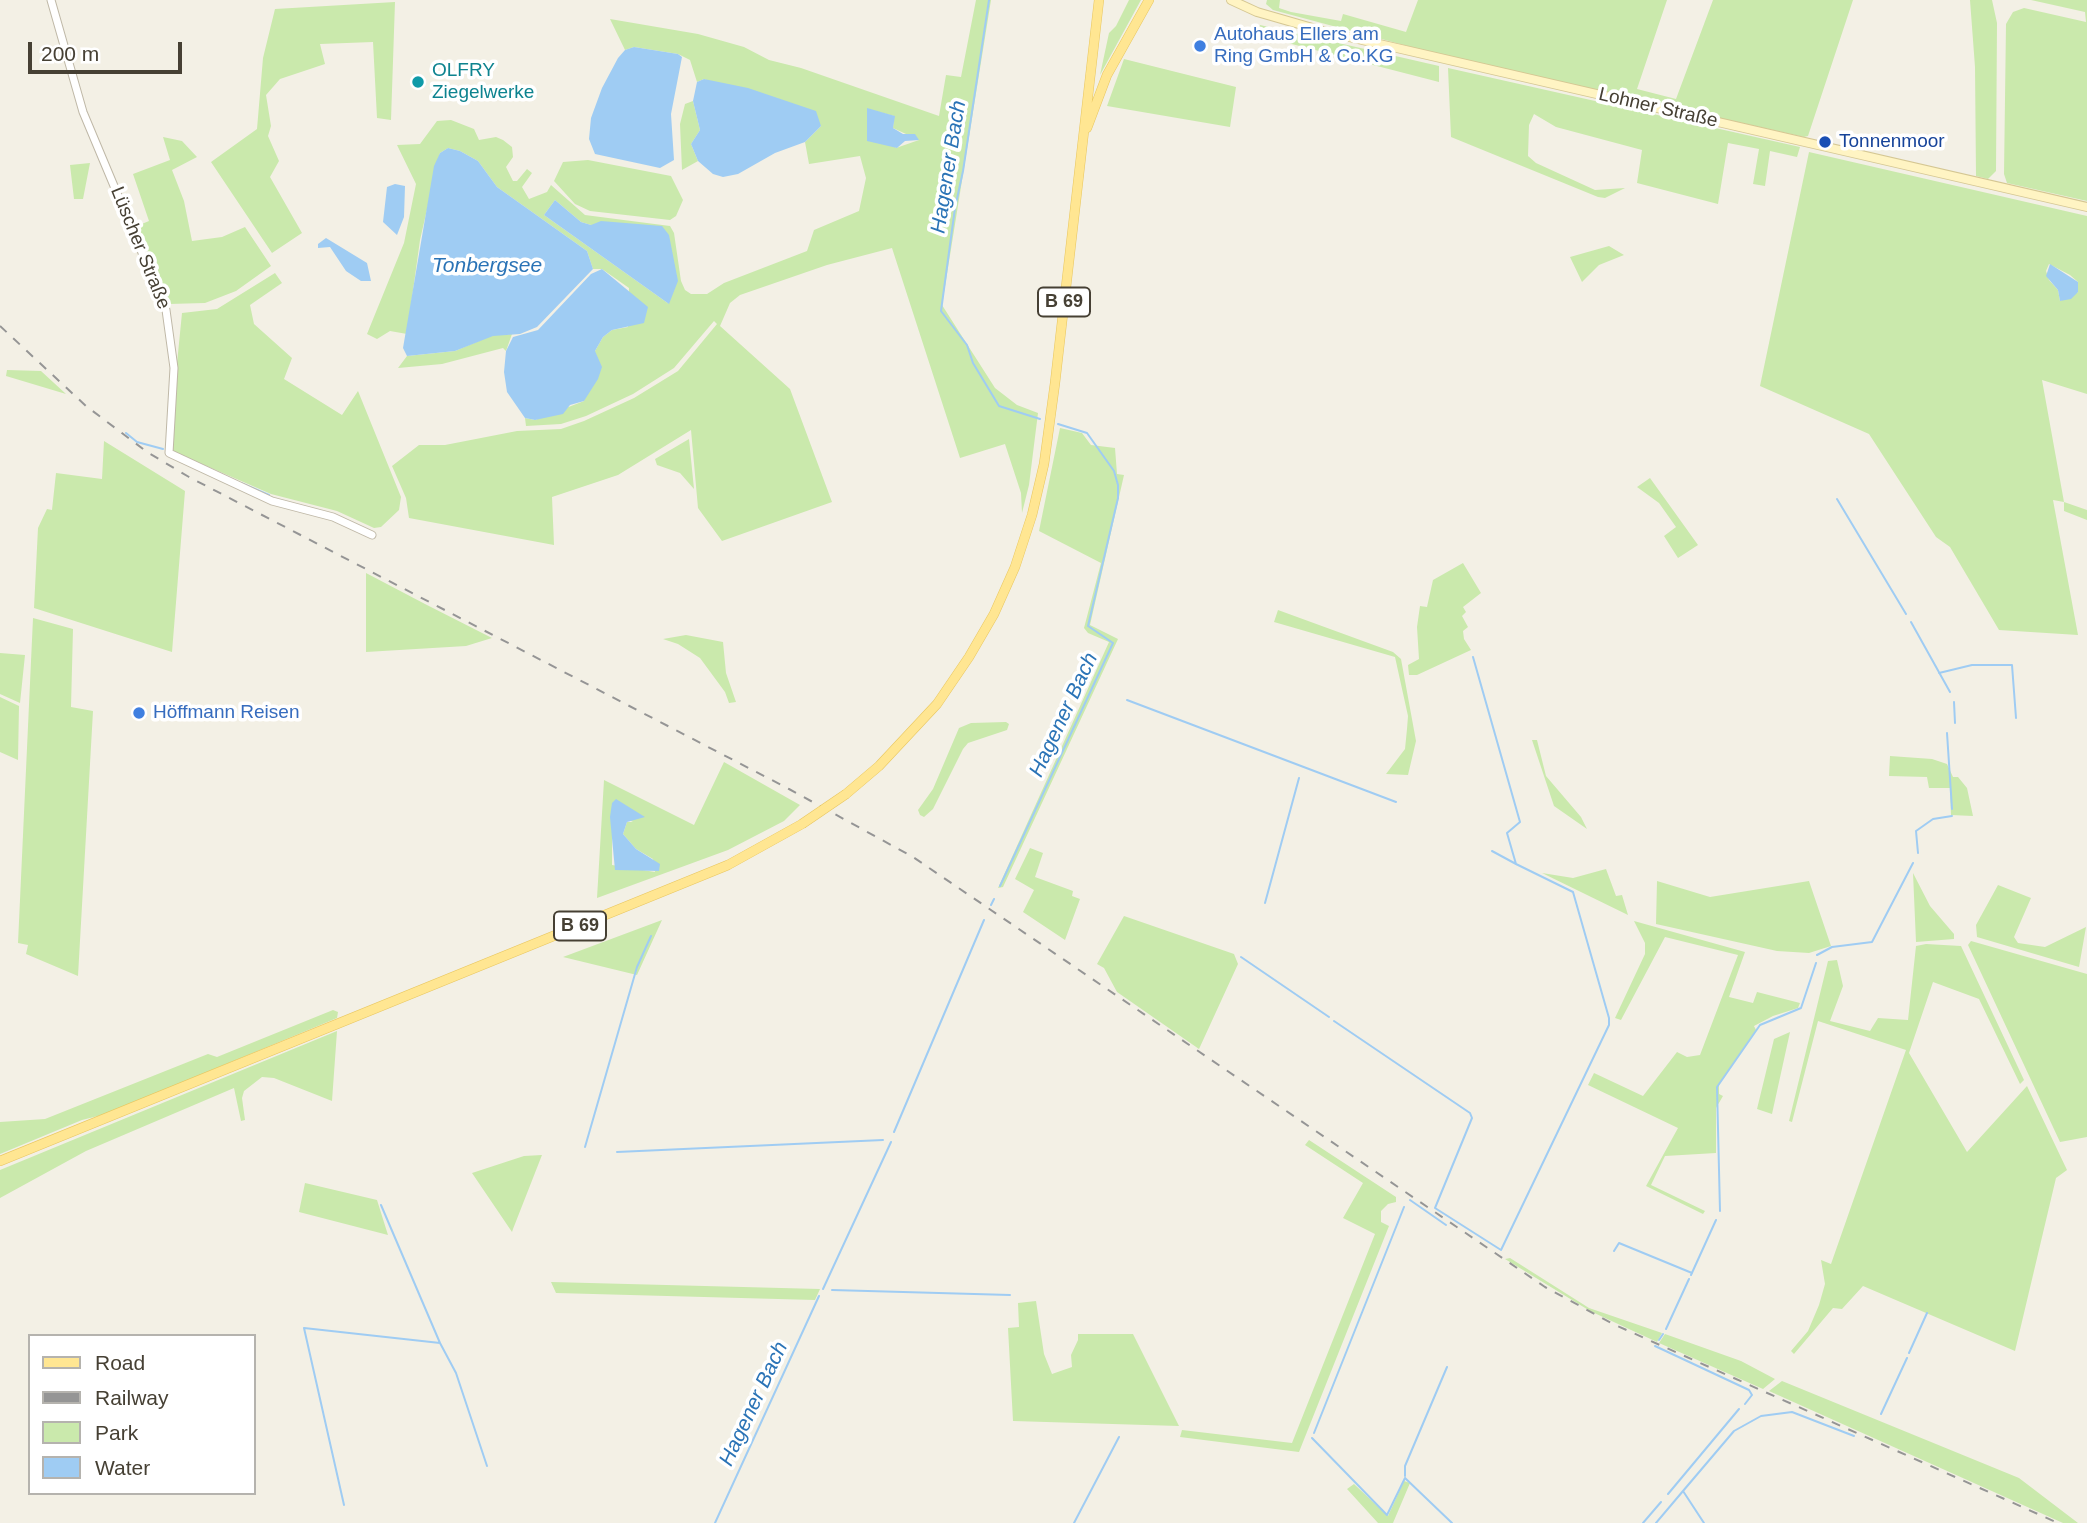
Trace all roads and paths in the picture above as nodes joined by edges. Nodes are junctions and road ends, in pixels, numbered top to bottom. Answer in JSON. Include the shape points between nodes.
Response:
{"nodes":[{"id":1,"x":51,"y":0,"type":"edge"},
{"id":2,"x":1099,"y":0,"type":"edge"},
{"id":3,"x":1150,"y":0,"type":"edge"},
{"id":4,"x":1231,"y":0,"type":"edge"},
{"id":5,"x":1083,"y":136,"type":"junction"},
{"id":6,"x":2087,"y":207,"type":"edge"},
{"id":7,"x":372,"y":535,"type":"dead end"},
{"id":8,"x":2,"y":1160,"type":"edge"}],
"edges":[{"from":1,"to":7,"type":"street","name":"Lüscher Straße","via":[[83,113],[166,310],[173,358],[170,453],[272,501],[333,517]]},
{"from":2,"to":5,"type":"main road","number":"B 69"},
{"from":3,"to":5,"type":"main road","via":[[1107,75]]},
{"from":4,"to":6,"type":"main road","name":"Lohner Straße","via":[[1323,31]]},
{"from":5,"to":8,"type":"main road","number":"B 69","bridge":true,"via":[[1044,464],[1015,567],[994,614],[937,704],[879,766],[802,824],[728,865],[32,1148],[22,1148]]}]}
